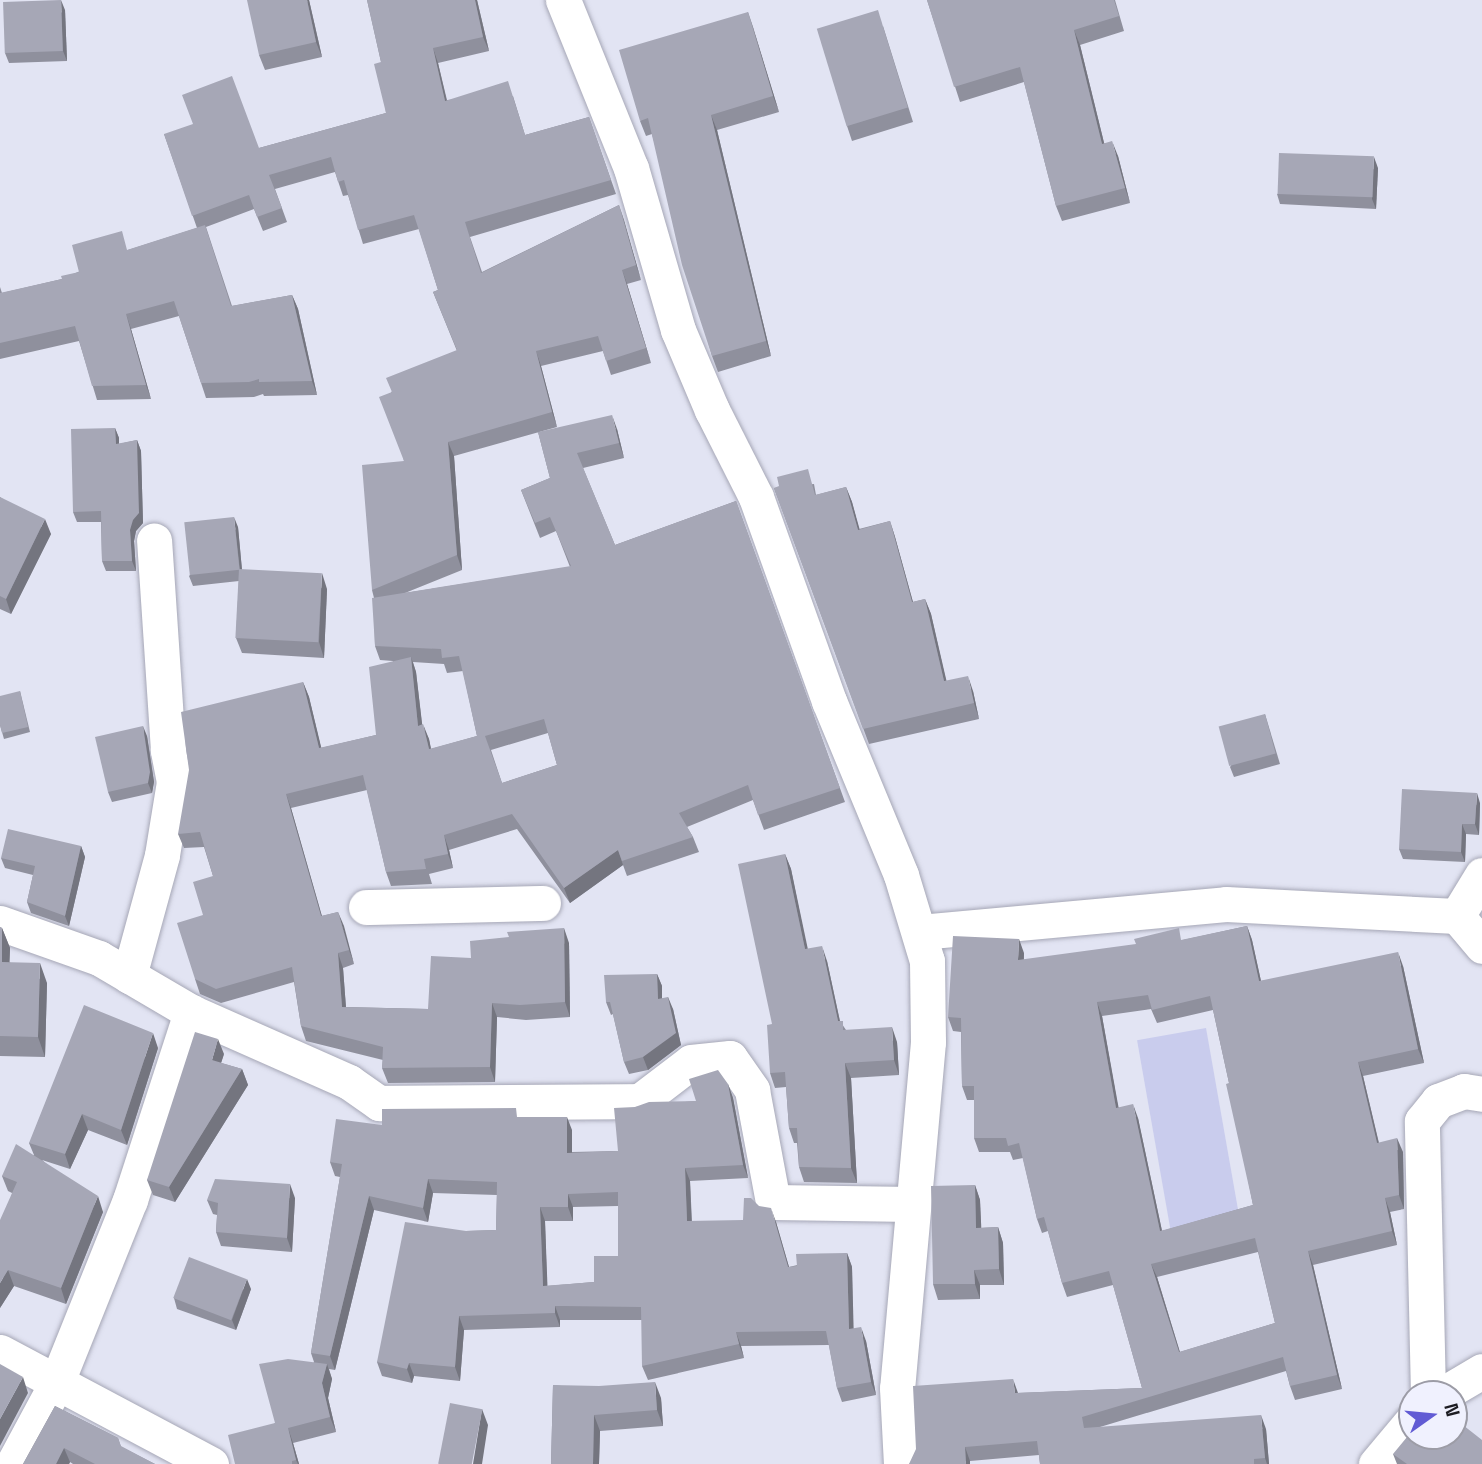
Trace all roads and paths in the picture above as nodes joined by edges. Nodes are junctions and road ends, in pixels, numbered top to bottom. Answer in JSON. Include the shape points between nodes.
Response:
{"nodes":[{"id":1,"x":563,"y":0,"type":"edge"},
{"id":2,"x":154,"y":540,"type":"dead end"},
{"id":3,"x":1482,"y":875,"type":"edge"},
{"id":4,"x":543,"y":903,"type":"dead end"},
{"id":5,"x":366,"y":907,"type":"dead end"},
{"id":6,"x":1457,"y":916,"type":"junction"},
{"id":7,"x":0,"y":923,"type":"edge"},
{"id":8,"x":920,"y":932,"type":"junction"},
{"id":9,"x":1482,"y":946,"type":"edge"},
{"id":10,"x":129,"y":976,"type":"junction"},
{"id":11,"x":191,"y":1012,"type":"junction"},
{"id":12,"x":1482,"y":1094,"type":"edge"},
{"id":13,"x":913,"y":1205,"type":"junction"},
{"id":14,"x":0,"y":1352,"type":"edge"},
{"id":15,"x":1482,"y":1371,"type":"edge"},
{"id":16,"x":1428,"y":1380,"type":"edge"},
{"id":17,"x":1467,"y":1380,"type":"edge"},
{"id":18,"x":56,"y":1384,"type":"junction"},
{"id":19,"x":1398,"y":1438,"type":"edge"},
{"id":20,"x":13,"y":1464,"type":"edge"},
{"id":21,"x":211,"y":1464,"type":"edge"},
{"id":22,"x":901,"y":1464,"type":"edge"},
{"id":23,"x":1376,"y":1464,"type":"edge"}],
"edges":[{"from":1,"to":8,"type":"street","via":[[631,168],[678,330],[755,497]]},
{"from":2,"to":10,"type":"street","via":[[174,782],[162,855]]},
{"from":3,"to":6,"type":"street"},
{"from":4,"to":5,"type":"street"},
{"from":6,"to":8,"type":"street","via":[[1226,904]]},
{"from":6,"to":9,"type":"street"},
{"from":7,"to":10,"type":"street","via":[[99,958]]},
{"from":8,"to":13,"type":"street","via":[[928,971],[928,1042]]},
{"from":10,"to":11,"type":"street"},
{"from":11,"to":13,"type":"street","via":[[349,1082],[379,1103],[640,1101],[691,1062],[730,1058],[752,1090],[773,1202]]},
{"from":11,"to":18,"type":"street","via":[[130,1200]]},
{"from":12,"to":16,"type":"street","via":[[1464,1091],[1438,1101],[1422,1121]]},
{"from":13,"to":22,"type":"street","via":[[897,1388]]},
{"from":14,"to":18,"type":"street"},
{"from":15,"to":17,"type":"street"},
{"from":18,"to":20,"type":"street"},
{"from":18,"to":21,"type":"street"},
{"from":19,"to":23,"type":"street"}]}
